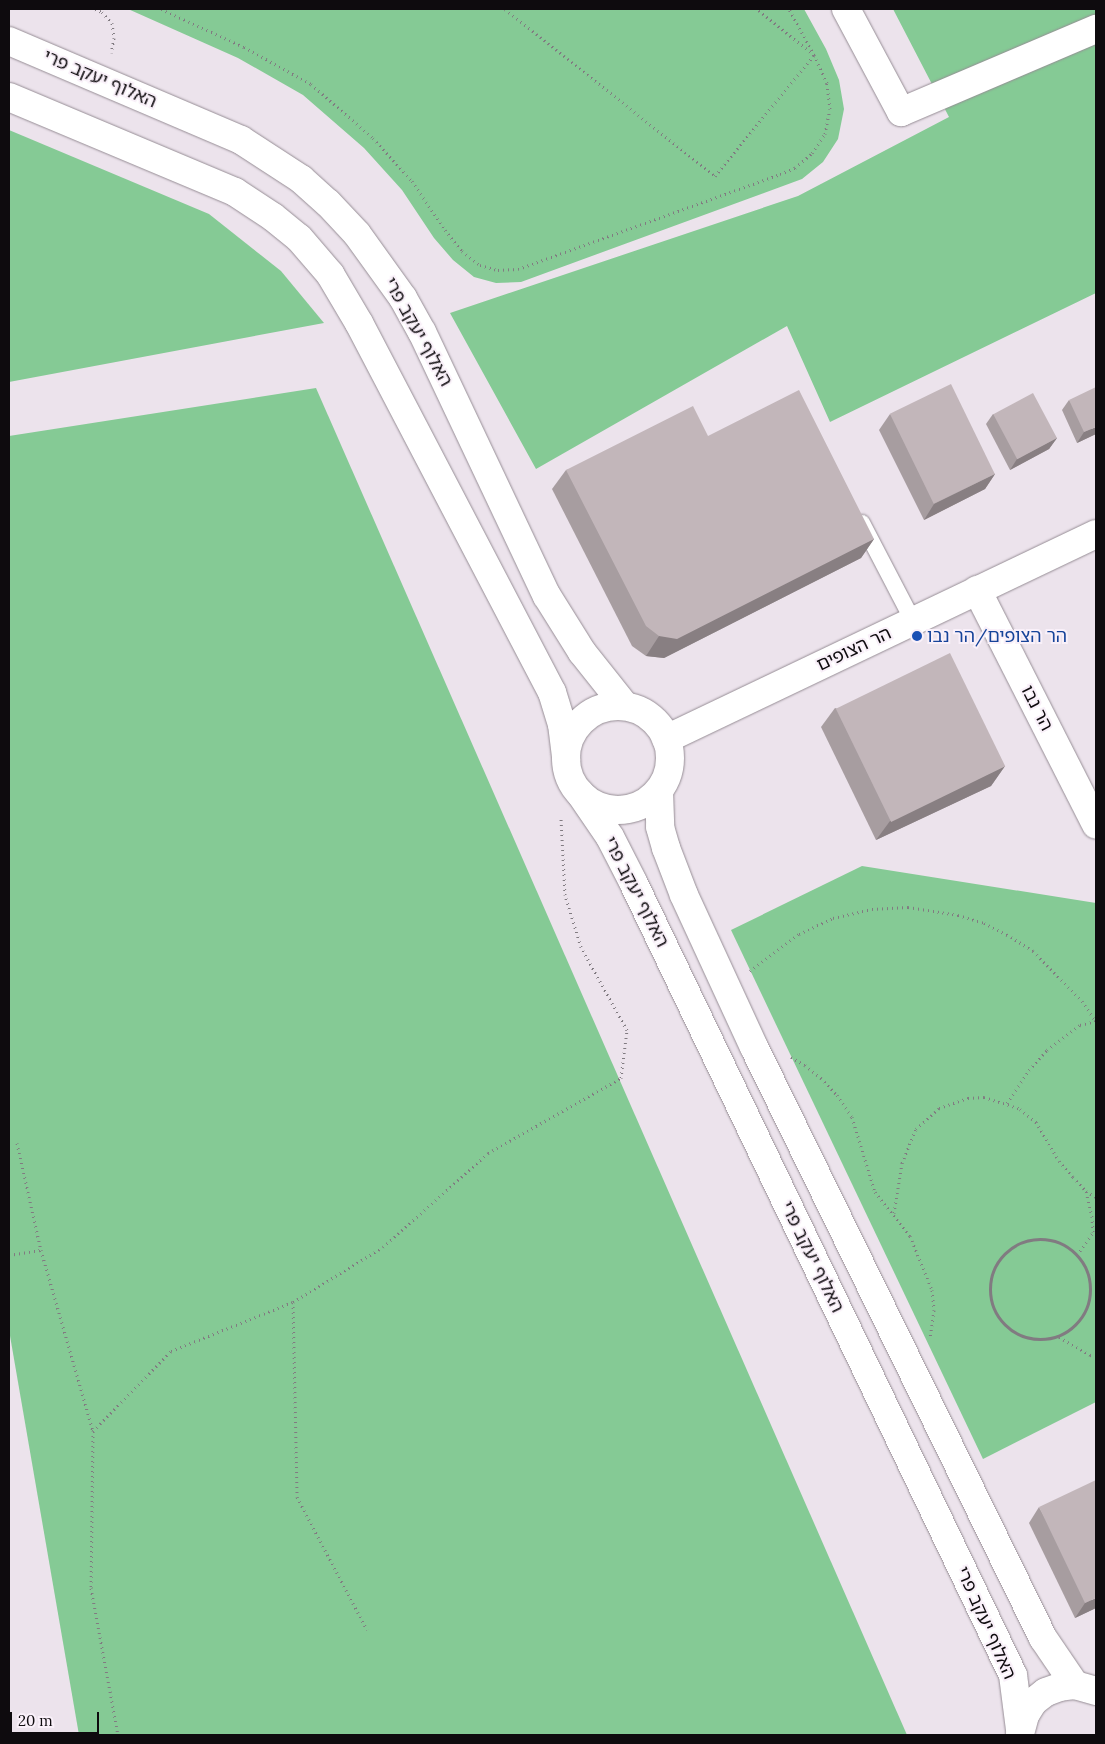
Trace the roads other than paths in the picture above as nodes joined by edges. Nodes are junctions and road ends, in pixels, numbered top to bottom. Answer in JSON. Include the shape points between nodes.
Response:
{"nodes":[{"id":1,"x":846,"y":9,"type":"edge"},
{"id":2,"x":1096,"y":29,"type":"edge"},
{"id":3,"x":9,"y":41,"type":"edge"},
{"id":4,"x":9,"y":97,"type":"edge"},
{"id":5,"x":855,"y":509,"type":"edge"},
{"id":6,"x":1096,"y":534,"type":"edge"},
{"id":7,"x":977,"y":590,"type":"junction"},
{"id":8,"x":913,"y":621,"type":"junction"},
{"id":9,"x":625,"y":706,"type":"junction"},
{"id":10,"x":666,"y":739,"type":"junction"},
{"id":11,"x":572,"y":777,"type":"junction"},
{"id":12,"x":658,"y":791,"type":"junction"},
{"id":13,"x":1096,"y":825,"type":"edge"},
{"id":14,"x":1086,"y":1688,"type":"edge"},
{"id":15,"x":1020,"y":1733,"type":"edge"}],
"edges":[{"from":1,"to":2,"type":"street","via":[[901,112]]},
{"from":3,"to":9,"type":"street","name":"האלוף יעקב פרי","via":[[241,140],[300,179],[357,234],[422,332],[548,596],[582,652]]},
{"from":4,"to":11,"type":"street","name":"האלוף יעקב פרי","via":[[235,192],[299,238],[330,274],[359,323],[552,692]]},
{"from":5,"to":8,"type":"lane"},
{"from":6,"to":7,"type":"street","name":"הר הצופים"},
{"from":7,"to":8,"type":"street","name":"הר הצופים"},
{"from":7,"to":13,"type":"street","name":"הר נבו"},
{"from":8,"to":10,"type":"street","name":"הר הצופים"},
{"from":9,"to":10,"type":"street","via":[[657,722]]},
{"from":9,"to":11,"type":"street","via":[[607,706],[590,713],[577,726],[568,742]]},
{"from":10,"to":12,"type":"street","via":[[670,766]]},
{"from":11,"to":12,"type":"street","via":[[594,804],[611,810],[645,803]]},
{"from":11,"to":15,"type":"street","name":"האלוף יעקב פרי","via":[[610,837],[633,882],[1012,1675]]},
{"from":12,"to":14,"type":"street","via":[[660,827],[666,848],[754,1048],[1043,1638]]},
{"from":14,"to":15,"type":"street","via":[[1060,1687],[1046,1692],[1024,1715]]}]}
